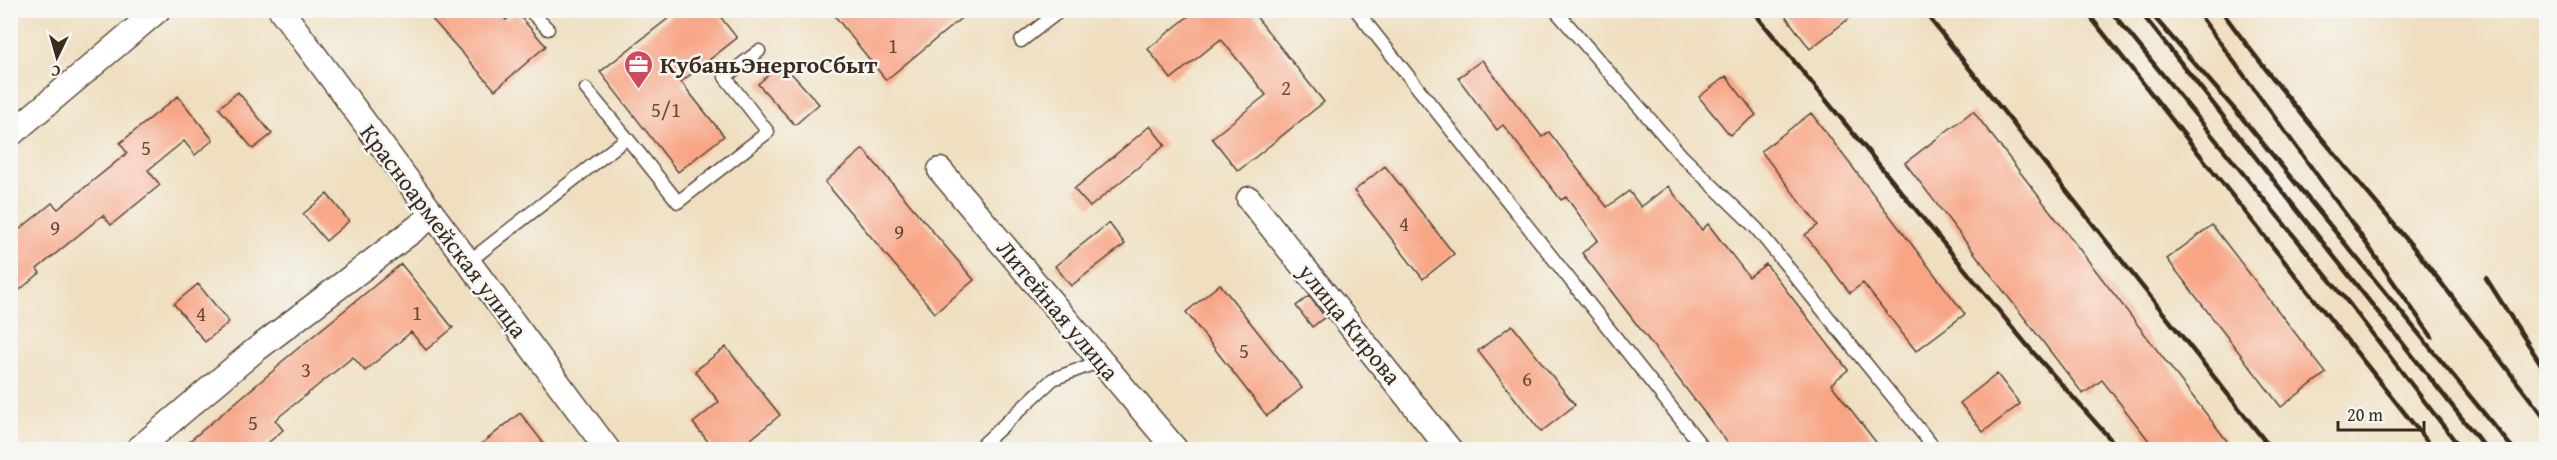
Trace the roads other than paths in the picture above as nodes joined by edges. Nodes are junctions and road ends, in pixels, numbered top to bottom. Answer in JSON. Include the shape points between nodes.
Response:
{"nodes":[{"id":1,"x":158,"y":10,"type":"edge"},
{"id":2,"x":281,"y":10,"type":"edge"},
{"id":3,"x":529,"y":10,"type":"edge"},
{"id":4,"x":1061,"y":10,"type":"edge"},
{"id":5,"x":1356,"y":10,"type":"edge"},
{"id":6,"x":1555,"y":10,"type":"edge"},
{"id":7,"x":548,"y":29,"type":"dead end"},
{"id":8,"x":1021,"y":40,"type":"dead end"},
{"id":9,"x":759,"y":51,"type":"dead end"},
{"id":10,"x":586,"y":89,"type":"dead end"},
{"id":11,"x":10,"y":135,"type":"edge"},
{"id":12,"x":627,"y":138,"type":"junction"},
{"id":13,"x":940,"y":170,"type":"dead end"},
{"id":14,"x":1249,"y":199,"type":"dead end"},
{"id":15,"x":432,"y":216,"type":"junction"},
{"id":16,"x":467,"y":263,"type":"junction"},
{"id":17,"x":1101,"y":361,"type":"junction"},
{"id":18,"x":137,"y":450,"type":"edge"},
{"id":19,"x":608,"y":450,"type":"edge"},
{"id":20,"x":977,"y":450,"type":"edge"},
{"id":21,"x":1176,"y":450,"type":"edge"},
{"id":22,"x":1450,"y":450,"type":"edge"},
{"id":23,"x":1705,"y":450,"type":"edge"},
{"id":24,"x":1936,"y":450,"type":"edge"}],
"edges":[{"from":1,"to":11,"type":"street"},
{"from":2,"to":15,"type":"street","name":"Красноармейская улица"},
{"from":3,"to":7,"type":"lane"},
{"from":4,"to":8,"type":"lane"},
{"from":5,"to":23,"type":"lane"},
{"from":6,"to":24,"type":"lane","via":[[1681,155],[1756,228]]},
{"from":9,"to":12,"type":"lane","via":[[725,77],[768,132],[678,202]]},
{"from":10,"to":12,"type":"lane"},
{"from":12,"to":16,"type":"lane"},
{"from":13,"to":17,"type":"street","name":"Литейная улица"},
{"from":14,"to":22,"type":"street","name":"улица Кирова"},
{"from":15,"to":16,"type":"street","name":"Красноармейская улица"},
{"from":15,"to":18,"type":"street","via":[[253,352]]},
{"from":16,"to":19,"type":"street","name":"Красноармейская улица"},
{"from":17,"to":20,"type":"lane","via":[[1053,379]]},
{"from":17,"to":21,"type":"street","name":"Литейная улица"}]}
